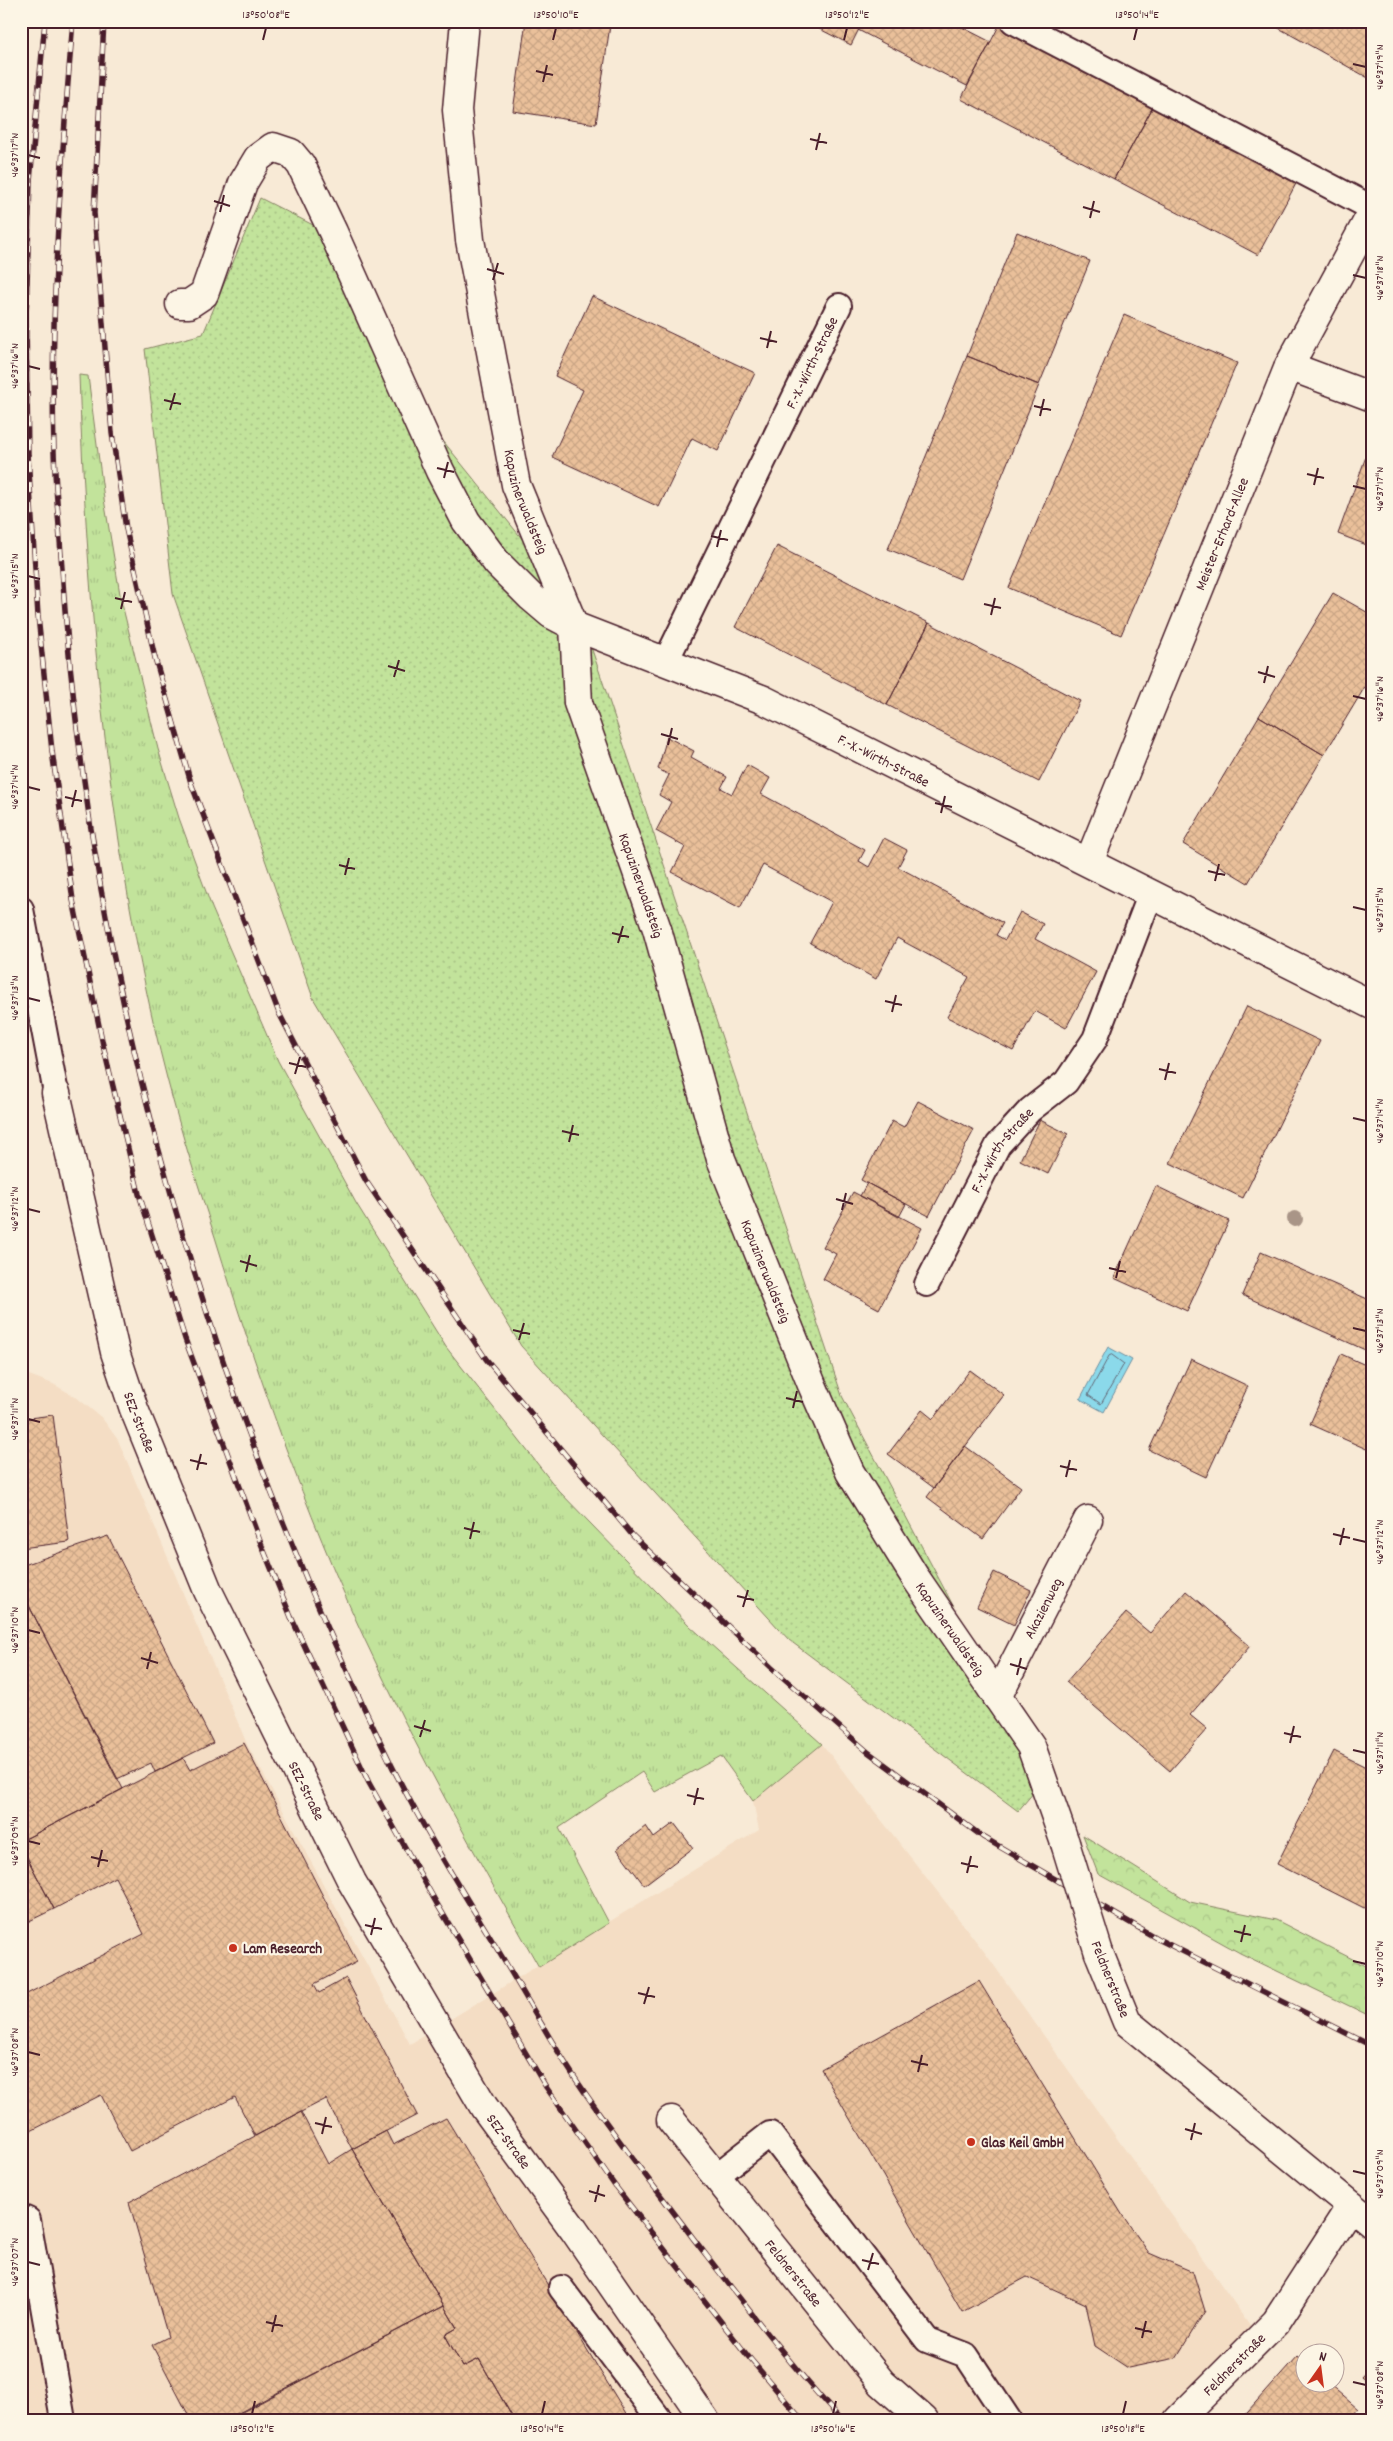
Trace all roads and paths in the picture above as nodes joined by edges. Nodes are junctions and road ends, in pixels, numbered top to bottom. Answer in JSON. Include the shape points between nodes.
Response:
{"nodes":[{"id":1,"x":464,"y":21,"type":"edge"},
{"id":2,"x":1013,"y":21,"type":"edge"},
{"id":3,"x":1372,"y":208,"type":"edge"},
{"id":4,"x":1372,"y":213,"type":"edge"},
{"id":5,"x":180,"y":304,"type":"dead end"},
{"id":6,"x":839,"y":306,"type":"dead end"},
{"id":7,"x":1290,"y":366,"type":"junction"},
{"id":8,"x":1372,"y":397,"type":"edge"},
{"id":9,"x":574,"y":626,"type":"junction"},
{"id":10,"x":666,"y":662,"type":"junction"},
{"id":11,"x":1089,"y":862,"type":"junction"},
{"id":12,"x":1151,"y":893,"type":"junction"},
{"id":13,"x":21,"y":909,"type":"edge"},
{"id":14,"x":1372,"y":1005,"type":"edge"},
{"id":15,"x":56,"y":1093,"type":"joint"},
{"id":16,"x":927,"y":1284,"type":"dead end"},
{"id":17,"x":1088,"y":1520,"type":"dead end"},
{"id":18,"x":997,"y":1697,"type":"junction"},
{"id":19,"x":671,"y":2120,"type":"dead end"},
{"id":20,"x":715,"y":2177,"type":"junction"},
{"id":21,"x":1351,"y":2206,"type":"junction"},
{"id":22,"x":21,"y":2217,"type":"edge"},
{"id":23,"x":1372,"y":2223,"type":"edge"},
{"id":24,"x":561,"y":2288,"type":"dead end"},
{"id":25,"x":63,"y":2420,"type":"edge"},
{"id":26,"x":660,"y":2420,"type":"edge"},
{"id":27,"x":705,"y":2420,"type":"edge"},
{"id":28,"x":924,"y":2420,"type":"edge"},
{"id":29,"x":1010,"y":2420,"type":"edge"},
{"id":30,"x":1178,"y":2420,"type":"edge"}],
"edges":[{"from":1,"to":9,"type":"street","name":"Kapuzinerwaldsteig","via":[[457,110],[470,240],[516,485]]},
{"from":2,"to":3,"type":"lane"},
{"from":4,"to":7,"type":"street","name":"Meister-Erhard-Allee"},
{"from":5,"to":9,"type":"street","name":"F.-X.-Wirth-Straße","via":[[189,304],[204,294],[243,183],[258,158],[273,147],[291,153],[301,166],[333,232],[440,471],[466,521],[497,563],[531,597],[551,614]]},
{"from":6,"to":10,"type":"lane","name":"F.-X.-Wirth-Straße"},
{"from":7,"to":8,"type":"street"},
{"from":7,"to":11,"type":"street","name":"Meister-Erhard-Allee"},
{"from":9,"to":10,"type":"street","name":"F.-X.-Wirth-Straße"},
{"from":9,"to":18,"type":"street","name":"Kapuzinerwaldsteig","via":[[578,703],[656,929],[721,1158],[850,1472],[915,1577]]},
{"from":10,"to":11,"type":"street","name":"F.-X.-Wirth-Straße","via":[[764,700]]},
{"from":11,"to":12,"type":"street","name":"F.-X.-Wirth-Straße"},
{"from":12,"to":14,"type":"street","name":"F.-X.-Wirth-Straße"},
{"from":12,"to":16,"type":"lane","name":"F.-X.-Wirth-Straße","via":[[1095,1039],[1066,1082],[1030,1110],[998,1145]]},
{"from":13,"to":15,"type":"lane"},
{"from":15,"to":27,"type":"street","name":"SEZ-Straße","via":[[115,1352],[134,1409],[213,1599],[352,1882],[484,2107],[574,2230]]},
{"from":17,"to":18,"type":"street","name":"Akazienweg"},
{"from":18,"to":21,"type":"street","name":"Feldnerstraße","bridge":true,"via":[[1031,1746],[1099,1953],[1127,2022]]},
{"from":19,"to":20,"type":"street","name":"Feldnerstraße"},
{"from":20,"to":28,"type":"street","name":"Feldnerstraße","via":[[882,2383]]},
{"from":20,"to":29,"type":"lane","via":[[770,2134],[927,2340],[966,2355]]},
{"from":21,"to":23,"type":"street","name":"Feldnerstraße"},
{"from":21,"to":30,"type":"street","name":"Feldnerstraße","via":[[1276,2322]]},
{"from":22,"to":25,"type":"lane","via":[[28,2220]]},
{"from":24,"to":26,"type":"lane"}]}
